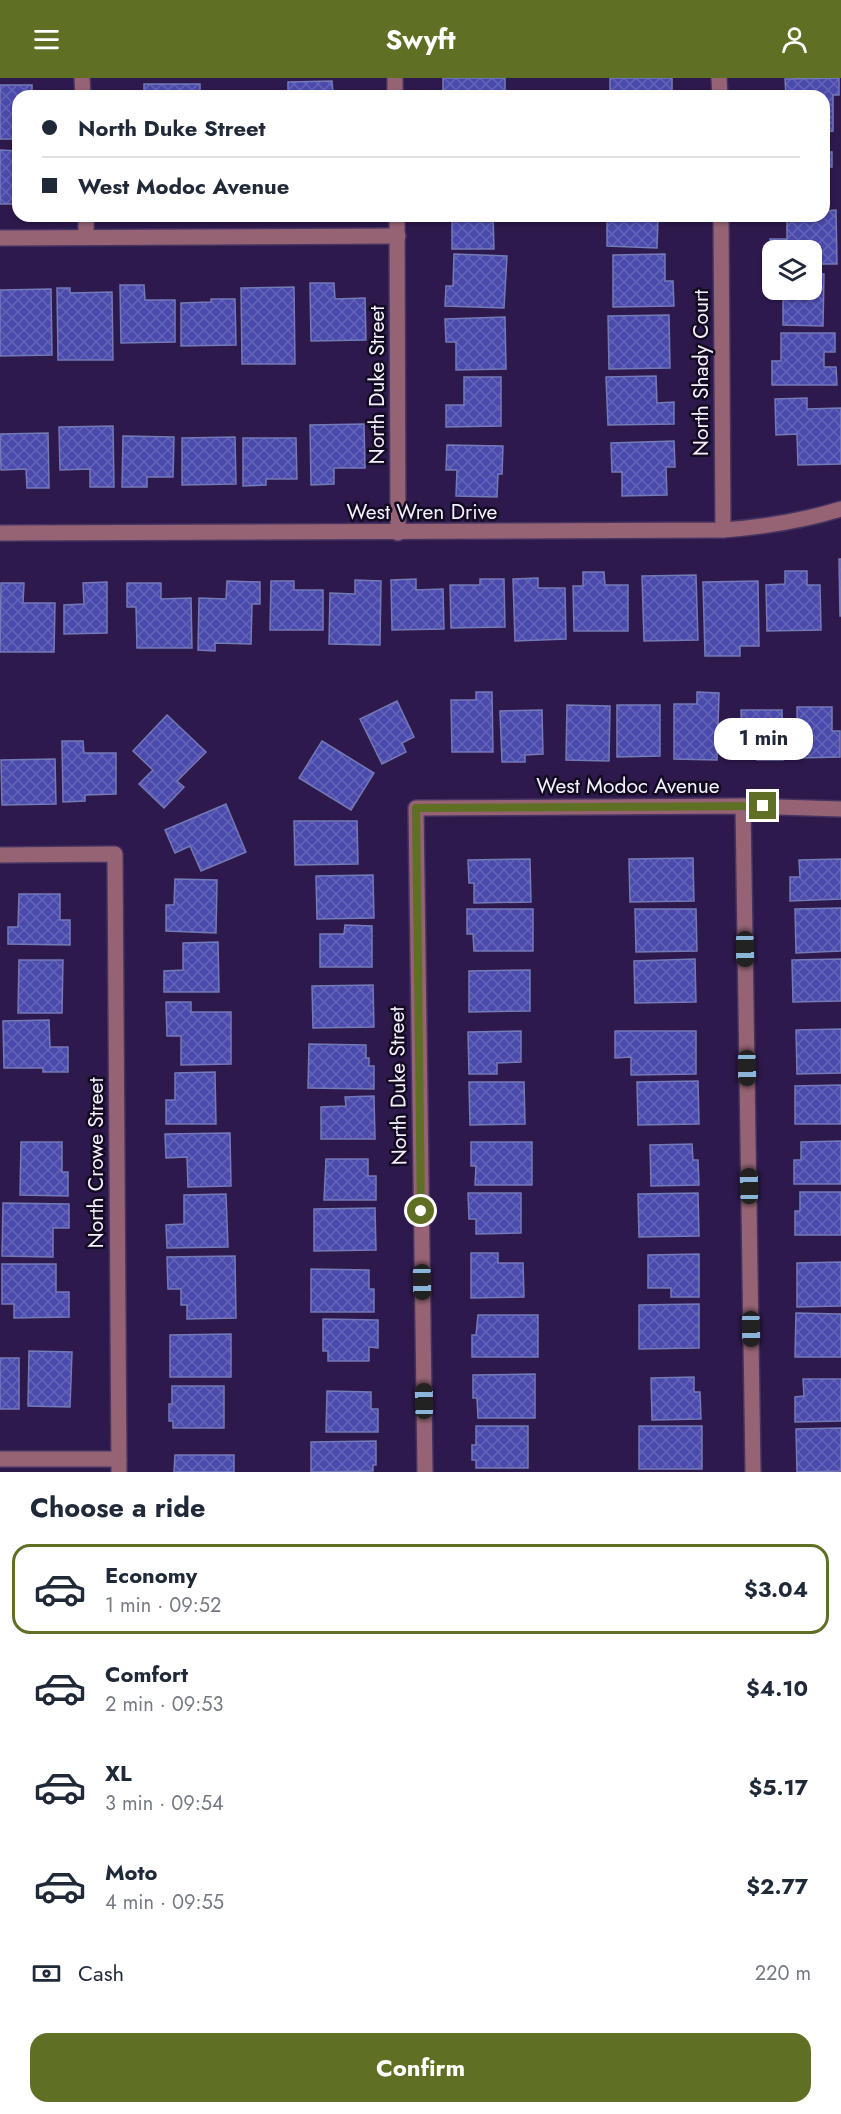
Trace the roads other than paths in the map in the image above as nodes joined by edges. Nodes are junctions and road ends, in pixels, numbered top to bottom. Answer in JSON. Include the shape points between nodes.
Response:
{"nodes":[{"id":1,"x":86,"y":222,"type":"edge"},
{"id":2,"x":397,"y":222,"type":"edge"},
{"id":3,"x":721,"y":222,"type":"edge"},
{"id":4,"x":86,"y":236,"type":"junction"},
{"id":5,"x":398,"y":236,"type":"junction"},
{"id":6,"x":0,"y":238,"type":"edge"},
{"id":7,"x":841,"y":509,"type":"edge"},
{"id":8,"x":723,"y":530,"type":"junction"},
{"id":9,"x":0,"y":533,"type":"edge"},
{"id":10,"x":398,"y":533,"type":"junction"},
{"id":11,"x":743,"y":806,"type":"junction"},
{"id":12,"x":416,"y":808,"type":"joint"},
{"id":13,"x":841,"y":809,"type":"edge"},
{"id":14,"x":0,"y":855,"type":"edge"},
{"id":15,"x":0,"y":1459,"type":"edge"},
{"id":16,"x":119,"y":1465,"type":"edge"},
{"id":17,"x":424,"y":1472,"type":"edge"},
{"id":18,"x":753,"y":1472,"type":"edge"}],
"edges":[{"from":1,"to":4,"type":"street"},
{"from":2,"to":5,"type":"street","name":"North Duke Street"},
{"from":3,"to":8,"type":"street","name":"North Shady Court"},
{"from":4,"to":5,"type":"street"},
{"from":4,"to":6,"type":"street"},
{"from":5,"to":10,"type":"street","name":"North Duke Street"},
{"from":7,"to":8,"type":"street","name":"West Wren Drive","via":[[806,520]]},
{"from":8,"to":10,"type":"street","name":"West Wren Drive"},
{"from":9,"to":10,"type":"street","name":"West Wren Drive"},
{"from":11,"to":12,"type":"street","name":"West Modoc Avenue"},
{"from":11,"to":13,"type":"street","name":"West Modoc Avenue"},
{"from":11,"to":18,"type":"street"},
{"from":12,"to":17,"type":"street","name":"North Duke Street"},
{"from":14,"to":16,"type":"street","name":"North Crowe Street","via":[[115,854]]},
{"from":15,"to":16,"type":"street"}]}
